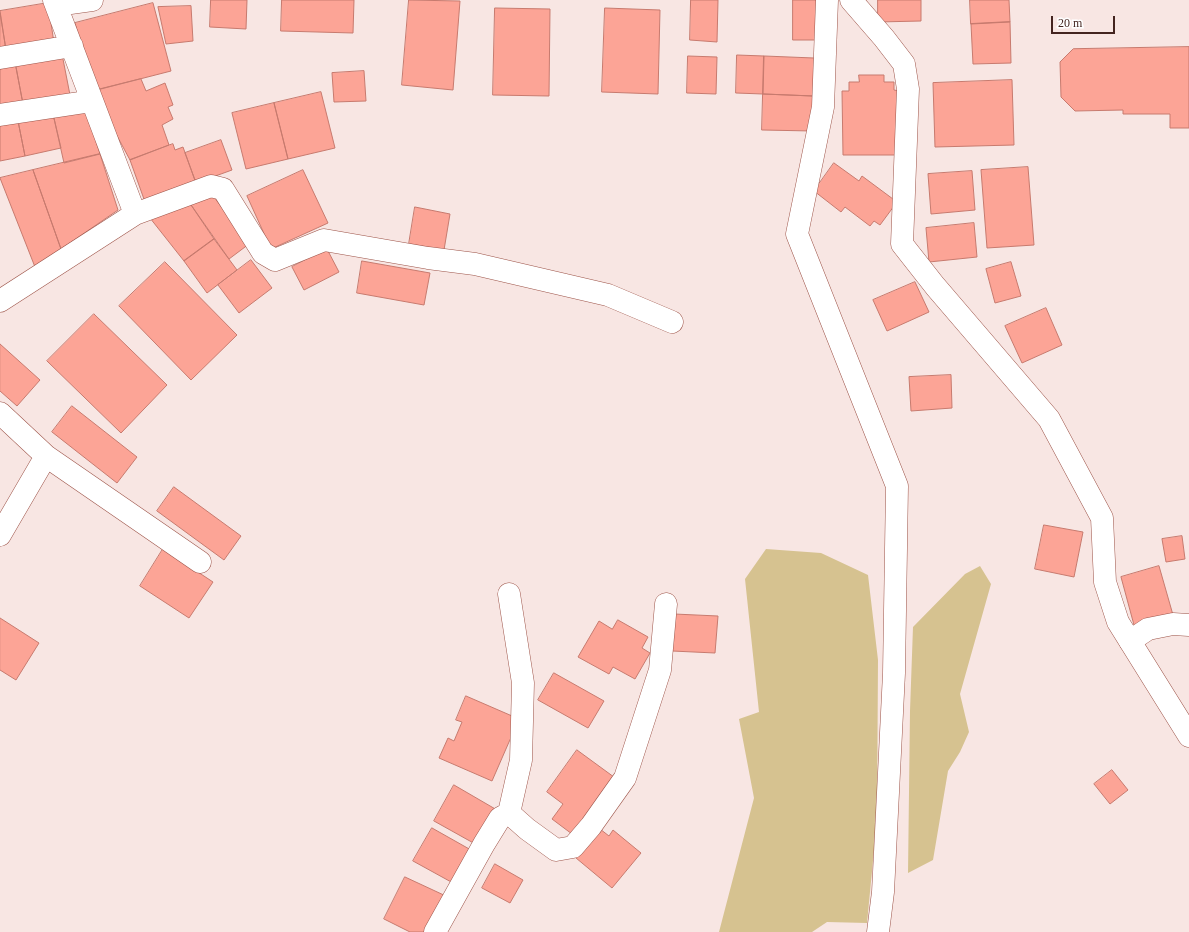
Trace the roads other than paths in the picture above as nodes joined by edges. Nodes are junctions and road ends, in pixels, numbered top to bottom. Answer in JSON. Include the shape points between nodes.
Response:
{"nodes":[{"id":1,"x":92,"y":0,"type":"edge"},
{"id":2,"x":827,"y":0,"type":"edge"},
{"id":3,"x":851,"y":0,"type":"edge"},
{"id":4,"x":55,"y":3,"type":"edge"},
{"id":5,"x":72,"y":46,"type":"junction"},
{"id":6,"x":0,"y":58,"type":"edge"},
{"id":7,"x":92,"y":101,"type":"junction"},
{"id":8,"x":0,"y":115,"type":"edge"},
{"id":9,"x":135,"y":214,"type":"junction"},
{"id":10,"x":0,"y":302,"type":"edge"},
{"id":11,"x":672,"y":322,"type":"dead end"},
{"id":12,"x":0,"y":413,"type":"edge"},
{"id":13,"x":46,"y":456,"type":"junction"},
{"id":14,"x":0,"y":536,"type":"edge"},
{"id":15,"x":200,"y":562,"type":"dead end"},
{"id":16,"x":509,"y":594,"type":"dead end"},
{"id":17,"x":666,"y":604,"type":"dead end"},
{"id":18,"x":1189,"y":625,"type":"edge"},
{"id":19,"x":1130,"y":641,"type":"junction"},
{"id":20,"x":1189,"y":736,"type":"edge"},
{"id":21,"x":509,"y":813,"type":"junction"},
{"id":22,"x":435,"y":932,"type":"edge"},
{"id":23,"x":878,"y":932,"type":"edge"}],
"edges":[{"from":1,"to":4,"type":"street"},
{"from":2,"to":23,"type":"street","via":[[823,107],[797,234],[897,486],[894,672],[883,892]]},
{"from":3,"to":19,"type":"street","via":[[904,64],[908,89],[902,244],[1049,419],[1102,518],[1105,582],[1118,622]]},
{"from":4,"to":5,"type":"street"},
{"from":5,"to":6,"type":"street"},
{"from":5,"to":7,"type":"street"},
{"from":7,"to":8,"type":"street"},
{"from":7,"to":9,"type":"street"},
{"from":9,"to":10,"type":"street"},
{"from":9,"to":11,"type":"street","via":[[211,186],[223,189],[263,253],[275,260],[324,240],[475,264],[608,295]]},
{"from":12,"to":13,"type":"street"},
{"from":13,"to":14,"type":"street"},
{"from":13,"to":15,"type":"street"},
{"from":16,"to":21,"type":"street","via":[[523,682],[521,760]]},
{"from":17,"to":21,"type":"street","via":[[660,670],[625,778],[591,826],[573,847],[556,850]]},
{"from":18,"to":19,"type":"street","via":[[1173,624],[1148,629]]},
{"from":19,"to":20,"type":"street"},
{"from":21,"to":22,"type":"street","via":[[500,818]]}]}
